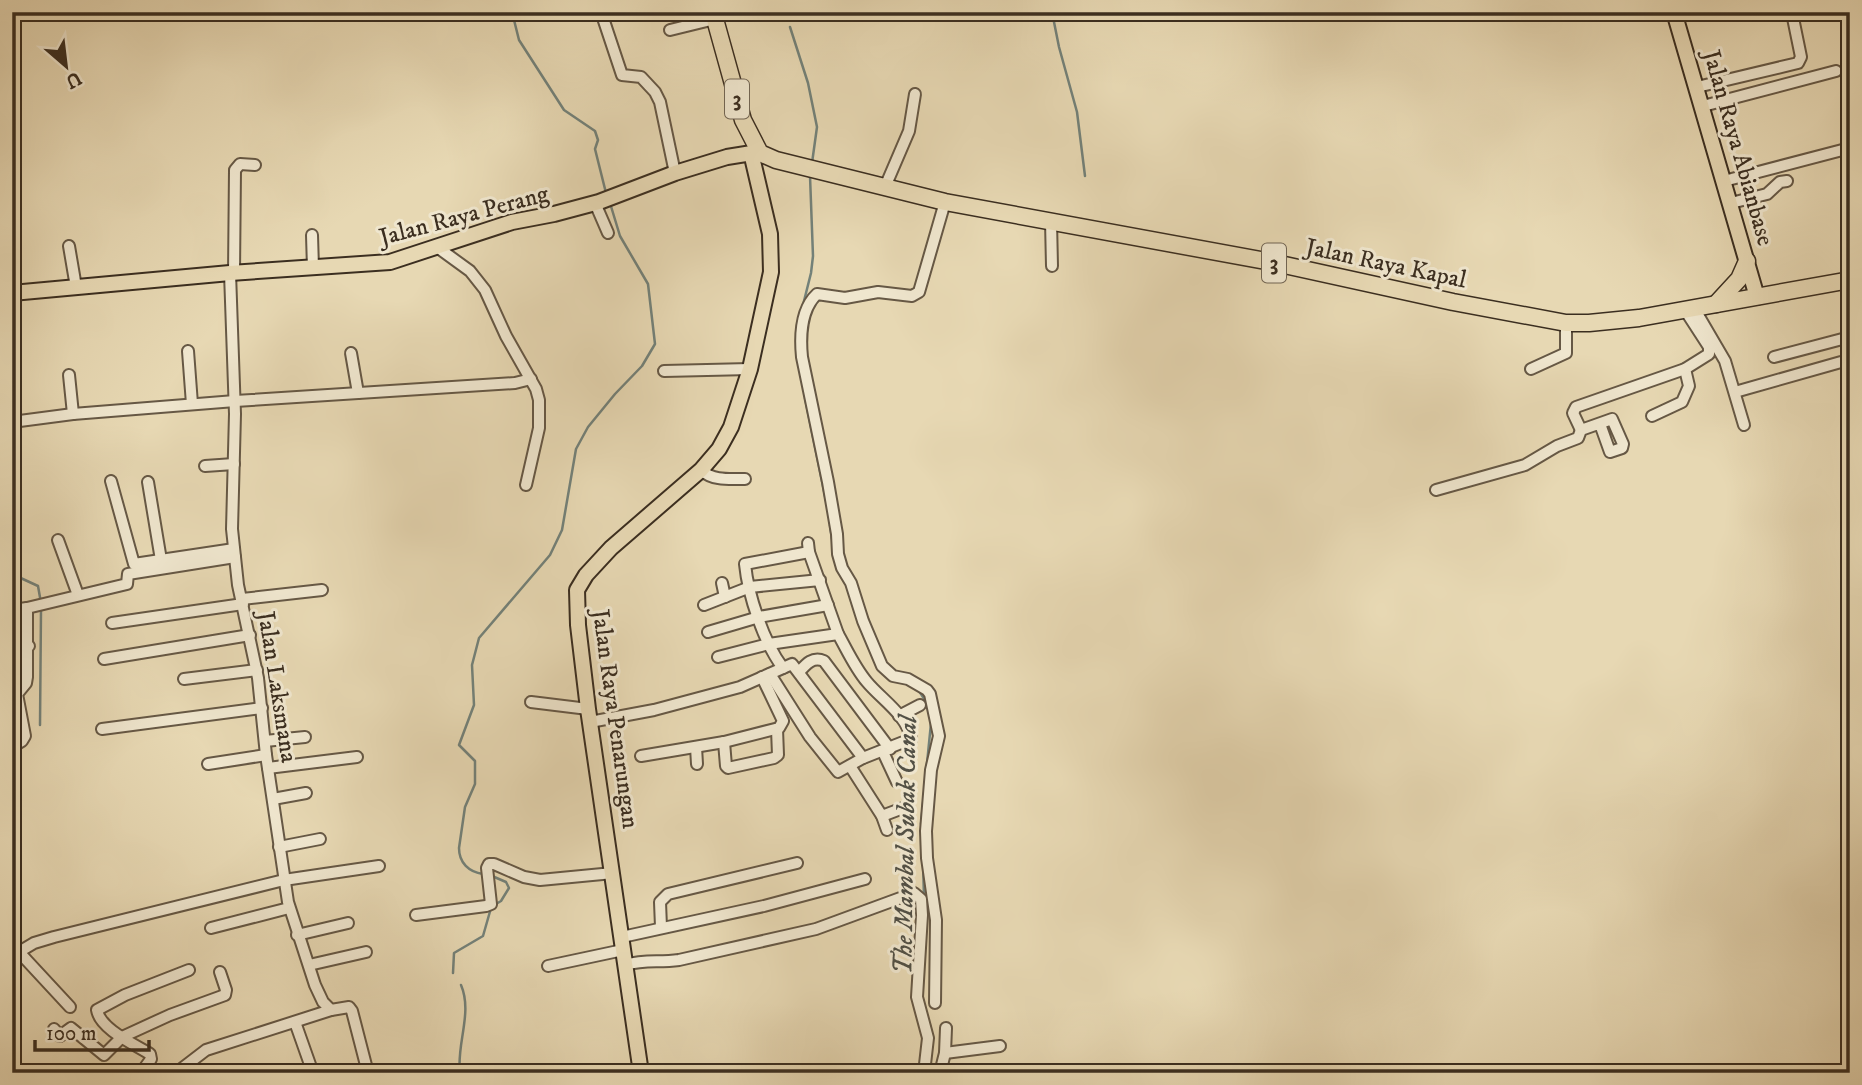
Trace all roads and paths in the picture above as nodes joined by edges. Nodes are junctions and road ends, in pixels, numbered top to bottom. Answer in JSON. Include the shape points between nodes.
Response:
{"nodes":[{"id":1,"x":601,"y":12,"type":"edge"},
{"id":2,"x":1674,"y":12,"type":"edge"},
{"id":3,"x":1803,"y":12,"type":"edge"},
{"id":4,"x":714,"y":16,"type":"edge"},
{"id":5,"x":670,"y":30,"type":"dead end"},
{"id":6,"x":1836,"y":71,"type":"dead end"},
{"id":7,"x":1697,"y":87,"type":"junction"},
{"id":8,"x":915,"y":94,"type":"dead end"},
{"id":9,"x":1703,"y":106,"type":"junction"},
{"id":10,"x":1850,"y":148,"type":"edge"},
{"id":11,"x":754,"y":150,"type":"junction"},
{"id":12,"x":255,"y":165,"type":"dead end"},
{"id":13,"x":675,"y":173,"type":"junction"},
{"id":14,"x":1724,"y":181,"type":"junction"},
{"id":15,"x":1787,"y":181,"type":"dead end"},
{"id":16,"x":885,"y":187,"type":"junction"},
{"id":17,"x":945,"y":202,"type":"junction"},
{"id":18,"x":597,"y":203,"type":"junction"},
{"id":19,"x":1731,"y":203,"type":"junction"},
{"id":20,"x":1051,"y":221,"type":"junction"},
{"id":21,"x":608,"y":233,"type":"dead end"},
{"id":22,"x":312,"y":235,"type":"dead end"},
{"id":23,"x":69,"y":246,"type":"dead end"},
{"id":24,"x":437,"y":247,"type":"junction"},
{"id":25,"x":1747,"y":261,"type":"junction"},
{"id":26,"x":1052,"y":266,"type":"dead end"},
{"id":27,"x":313,"y":268,"type":"junction"},
{"id":28,"x":232,"y":273,"type":"junction"},
{"id":29,"x":1850,"y":280,"type":"edge"},
{"id":30,"x":76,"y":287,"type":"junction"},
{"id":31,"x":12,"y":293,"type":"edge"},
{"id":32,"x":1757,"y":297,"type":"junction"},
{"id":33,"x":1716,"y":304,"type":"junction"},
{"id":34,"x":1689,"y":309,"type":"junction"},
{"id":35,"x":1566,"y":323,"type":"junction"},
{"id":36,"x":1850,"y":337,"type":"edge"},
{"id":37,"x":188,"y":351,"type":"dead end"},
{"id":38,"x":351,"y":353,"type":"dead end"},
{"id":39,"x":1774,"y":357,"type":"dead end"},
{"id":40,"x":1841,"y":362,"type":"dead end"},
{"id":41,"x":750,"y":369,"type":"junction"},
{"id":42,"x":1531,"y":369,"type":"dead end"},
{"id":43,"x":1685,"y":369,"type":"junction"},
{"id":44,"x":664,"y":371,"type":"dead end"},
{"id":45,"x":69,"y":375,"type":"dead end"},
{"id":46,"x":531,"y":379,"type":"junction"},
{"id":47,"x":1735,"y":392,"type":"junction"},
{"id":48,"x":358,"y":393,"type":"junction"},
{"id":49,"x":234,"y":401,"type":"junction"},
{"id":50,"x":192,"y":404,"type":"junction"},
{"id":51,"x":73,"y":414,"type":"junction"},
{"id":52,"x":1652,"y":416,"type":"dead end"},
{"id":53,"x":12,"y":422,"type":"edge"},
{"id":54,"x":1600,"y":424,"type":"dead end"},
{"id":55,"x":1744,"y":425,"type":"dead end"},
{"id":56,"x":1581,"y":430,"type":"junction"},
{"id":57,"x":234,"y":464,"type":"junction"},
{"id":58,"x":205,"y":466,"type":"dead end"},
{"id":59,"x":701,"y":470,"type":"junction"},
{"id":60,"x":745,"y":479,"type":"dead end"},
{"id":61,"x":111,"y":481,"type":"dead end"},
{"id":62,"x":148,"y":482,"type":"dead end"},
{"id":63,"x":526,"y":485,"type":"dead end"},
{"id":64,"x":1436,"y":490,"type":"dead end"},
{"id":65,"x":58,"y":540,"type":"dead end"},
{"id":66,"x":235,"y":553,"type":"junction"},
{"id":67,"x":161,"y":560,"type":"junction"},
{"id":68,"x":820,"y":580,"type":"junction"},
{"id":69,"x":722,"y":583,"type":"dead end"},
{"id":70,"x":750,"y":587,"type":"junction"},
{"id":71,"x":322,"y":590,"type":"dead end"},
{"id":72,"x":78,"y":595,"type":"junction"},
{"id":73,"x":725,"y":597,"type":"junction"},
{"id":74,"x":242,"y":601,"type":"junction"},
{"id":75,"x":704,"y":605,"type":"dead end"},
{"id":76,"x":828,"y":606,"type":"junction"},
{"id":77,"x":27,"y":608,"type":"junction"},
{"id":78,"x":12,"y":610,"type":"edge"},
{"id":79,"x":759,"y":617,"type":"junction"},
{"id":80,"x":112,"y":623,"type":"dead end"},
{"id":81,"x":708,"y":632,"type":"dead end"},
{"id":82,"x":838,"y":634,"type":"junction"},
{"id":83,"x":250,"y":635,"type":"junction"},
{"id":84,"x":12,"y":644,"type":"edge"},
{"id":85,"x":769,"y":644,"type":"junction"},
{"id":86,"x":29,"y":646,"type":"junction"},
{"id":87,"x":718,"y":657,"type":"dead end"},
{"id":88,"x":104,"y":659,"type":"dead end"},
{"id":89,"x":783,"y":668,"type":"junction"},
{"id":90,"x":257,"y":670,"type":"junction"},
{"id":91,"x":799,"y":672,"type":"junction"},
{"id":92,"x":766,"y":676,"type":"junction"},
{"id":93,"x":184,"y":679,"type":"dead end"},
{"id":94,"x":531,"y":702,"type":"dead end"},
{"id":95,"x":920,"y":705,"type":"dead end"},
{"id":96,"x":262,"y":708,"type":"junction"},
{"id":97,"x":589,"y":715,"type":"junction"},
{"id":98,"x":899,"y":716,"type":"junction"},
{"id":99,"x":102,"y":729,"type":"dead end"},
{"id":100,"x":777,"y":729,"type":"junction"},
{"id":101,"x":305,"y":737,"type":"dead end"},
{"id":102,"x":265,"y":741,"type":"junction"},
{"id":103,"x":724,"y":742,"type":"junction"},
{"id":104,"x":12,"y":747,"type":"edge"},
{"id":105,"x":696,"y":747,"type":"junction"},
{"id":106,"x":886,"y":750,"type":"junction"},
{"id":107,"x":266,"y":755,"type":"junction"},
{"id":108,"x":641,"y":756,"type":"dead end"},
{"id":109,"x":357,"y":757,"type":"dead end"},
{"id":110,"x":863,"y":758,"type":"junction"},
{"id":111,"x":208,"y":764,"type":"dead end"},
{"id":112,"x":696,"y":764,"type":"dead end"},
{"id":113,"x":850,"y":766,"type":"junction"},
{"id":114,"x":268,"y":768,"type":"junction"},
{"id":115,"x":897,"y":782,"type":"dead end"},
{"id":116,"x":306,"y":793,"type":"dead end"},
{"id":117,"x":273,"y":799,"type":"junction"},
{"id":118,"x":903,"y":808,"type":"dead end"},
{"id":119,"x":882,"y":816,"type":"junction"},
{"id":120,"x":887,"y":830,"type":"dead end"},
{"id":121,"x":320,"y":839,"type":"dead end"},
{"id":122,"x":279,"y":847,"type":"junction"},
{"id":123,"x":797,"y":863,"type":"dead end"},
{"id":124,"x":379,"y":866,"type":"dead end"},
{"id":125,"x":613,"y":873,"type":"junction"},
{"id":126,"x":865,"y":879,"type":"dead end"},
{"id":127,"x":284,"y":880,"type":"junction"},
{"id":128,"x":289,"y":908,"type":"junction"},
{"id":129,"x":416,"y":915,"type":"dead end"},
{"id":130,"x":348,"y":923,"type":"dead end"},
{"id":131,"x":661,"y":927,"type":"junction"},
{"id":132,"x":211,"y":928,"type":"dead end"},
{"id":133,"x":297,"y":934,"type":"junction"},
{"id":134,"x":920,"y":943,"type":"junction"},
{"id":135,"x":935,"y":944,"type":"junction"},
{"id":136,"x":623,"y":951,"type":"junction"},
{"id":137,"x":366,"y":952,"type":"dead end"},
{"id":138,"x":16,"y":953,"type":"edge"},
{"id":139,"x":309,"y":965,"type":"junction"},
{"id":140,"x":548,"y":966,"type":"dead end"},
{"id":141,"x":189,"y":970,"type":"dead end"},
{"id":142,"x":220,"y":972,"type":"dead end"},
{"id":143,"x":935,"y":1003,"type":"dead end"},
{"id":144,"x":71,"y":1007,"type":"dead end"},
{"id":145,"x":331,"y":1010,"type":"junction"},
{"id":146,"x":295,"y":1022,"type":"junction"},
{"id":147,"x":946,"y":1028,"type":"dead end"},
{"id":148,"x":54,"y":1029,"type":"dead end"},
{"id":149,"x":122,"y":1037,"type":"junction"},
{"id":150,"x":1000,"y":1046,"type":"dead end"},
{"id":151,"x":945,"y":1052,"type":"junction"},
{"id":152,"x":141,"y":1073,"type":"edge"},
{"id":153,"x":176,"y":1073,"type":"edge"},
{"id":154,"x":313,"y":1073,"type":"edge"},
{"id":155,"x":368,"y":1073,"type":"edge"},
{"id":156,"x":641,"y":1073,"type":"edge"},
{"id":157,"x":924,"y":1073,"type":"edge"},
{"id":158,"x":940,"y":1073,"type":"edge"}],
"edges":[{"from":1,"to":13,"type":"street","via":[[622,75],[641,77],[660,102]]},
{"from":2,"to":7,"type":"main road","name":"Jalan Raya Abianbase"},
{"from":3,"to":7,"type":"street","via":[[1793,18],[1801,57],[1798,63]]},
{"from":4,"to":5,"type":"street"},
{"from":4,"to":11,"type":"highway","number":"3"},
{"from":6,"to":9,"type":"street"},
{"from":7,"to":9,"type":"main road","name":"Jalan Raya Abianbase"},
{"from":8,"to":16,"type":"street","via":[[909,131]]},
{"from":9,"to":14,"type":"main road","name":"Jalan Raya Abianbase"},
{"from":10,"to":14,"type":"street"},
{"from":11,"to":13,"type":"main road","name":"Jalan Raya Perang"},
{"from":11,"to":16,"type":"highway","name":"Jalan Raya Kapal","number":"3"},
{"from":11,"to":41,"type":"main road","name":"Jalan Raya Penarungan","via":[[772,251],[770,283]]},
{"from":12,"to":28,"type":"street","name":"Jalan Laksmana","via":[[242,164],[235,170]]},
{"from":13,"to":18,"type":"main road","name":"Jalan Raya Perang"},
{"from":14,"to":19,"type":"main road","name":"Jalan Raya Abianbase"},
{"from":15,"to":19,"type":"street","via":[[1767,194]]},
{"from":16,"to":17,"type":"highway","name":"Jalan Raya Kapal","number":"3"},
{"from":17,"to":20,"type":"highway","name":"Jalan Raya Kapal","number":"3"},
{"from":17,"to":135,"type":"street","via":[[916,295],[878,292],[845,298],[817,294],[808,307],[800,339],[842,568],[882,666],[930,694],[939,736],[926,831]]},
{"from":18,"to":21,"type":"street"},
{"from":18,"to":24,"type":"main road","name":"Jalan Raya Perang","via":[[512,222]]},
{"from":19,"to":25,"type":"main road","name":"Jalan Raya Abianbase"},
{"from":20,"to":26,"type":"street"},
{"from":20,"to":35,"type":"highway","name":"Jalan Raya Kapal","number":"3"},
{"from":22,"to":27,"type":"street"},
{"from":23,"to":30,"type":"street"},
{"from":24,"to":27,"type":"main road","name":"Jalan Raya Perang","via":[[390,262]]},
{"from":24,"to":46,"type":"street","via":[[470,271],[485,290]]},
{"from":25,"to":32,"type":"main road","name":"Jalan Raya Abianbase"},
{"from":25,"to":33,"type":"highway"},
{"from":27,"to":28,"type":"main road","name":"Jalan Raya Perang"},
{"from":28,"to":30,"type":"main road","name":"Jalan Raya Perang"},
{"from":28,"to":49,"type":"street","name":"Jalan Laksmana"},
{"from":29,"to":32,"type":"highway","name":"Jalan Raya Kapal","number":"3"},
{"from":30,"to":31,"type":"main road","name":"Jalan Raya Perang"},
{"from":32,"to":33,"type":"highway","name":"Jalan Raya Kapal","number":"3"},
{"from":33,"to":34,"type":"highway","name":"Jalan Raya Kapal","number":"3"},
{"from":34,"to":35,"type":"highway","name":"Jalan Raya Kapal","number":"3"},
{"from":34,"to":43,"type":"street","via":[[1710,351]]},
{"from":34,"to":47,"type":"street","via":[[1725,361]]},
{"from":35,"to":42,"type":"street","via":[[1566,354]]},
{"from":36,"to":39,"type":"street"},
{"from":37,"to":50,"type":"street"},
{"from":38,"to":48,"type":"street"},
{"from":40,"to":47,"type":"street"},
{"from":41,"to":44,"type":"street"},
{"from":41,"to":59,"type":"main road","name":"Jalan Raya Penarungan","via":[[726,438]]},
{"from":43,"to":52,"type":"street","via":[[1687,395]]},
{"from":43,"to":56,"type":"street","via":[[1576,407],[1573,413]]},
{"from":45,"to":51,"type":"street"},
{"from":46,"to":48,"type":"street"},
{"from":46,"to":63,"type":"street","via":[[539,400],[539,428]]},
{"from":47,"to":55,"type":"street"},
{"from":48,"to":49,"type":"street"},
{"from":49,"to":50,"type":"street"},
{"from":49,"to":57,"type":"street","name":"Jalan Laksmana"},
{"from":50,"to":51,"type":"street"},
{"from":51,"to":53,"type":"street"},
{"from":54,"to":56,"type":"street"},
{"from":56,"to":64,"type":"street","via":[[1578,438],[1532,463]]},
{"from":57,"to":58,"type":"street"},
{"from":57,"to":66,"type":"street","name":"Jalan Laksmana"},
{"from":59,"to":60,"type":"street","via":[[719,478]]},
{"from":59,"to":97,"type":"main road","name":"Jalan Raya Penarungan","via":[[611,548],[579,584],[578,625]]},
{"from":61,"to":67,"type":"street","via":[[134,564]]},
{"from":62,"to":67,"type":"street"},
{"from":65,"to":72,"type":"street"},
{"from":66,"to":67,"type":"street"},
{"from":66,"to":72,"type":"street","via":[[128,574],[127,584]]},
{"from":66,"to":74,"type":"street","name":"Jalan Laksmana"},
{"from":68,"to":70,"type":"street"},
{"from":68,"to":70,"type":"street","via":[[808,547],[747,563]]},
{"from":68,"to":76,"type":"street"},
{"from":69,"to":73,"type":"street"},
{"from":70,"to":73,"type":"street"},
{"from":70,"to":79,"type":"street"},
{"from":71,"to":74,"type":"street"},
{"from":72,"to":77,"type":"street"},
{"from":73,"to":75,"type":"street"},
{"from":74,"to":80,"type":"street"},
{"from":74,"to":83,"type":"street","name":"Jalan Laksmana"},
{"from":76,"to":79,"type":"street"},
{"from":76,"to":82,"type":"street"},
{"from":77,"to":78,"type":"street"},
{"from":77,"to":86,"type":"street"},
{"from":79,"to":81,"type":"street"},
{"from":79,"to":85,"type":"street"},
{"from":82,"to":85,"type":"street"},
{"from":82,"to":98,"type":"street","via":[[865,681]]},
{"from":83,"to":88,"type":"street"},
{"from":83,"to":90,"type":"street","name":"Jalan Laksmana"},
{"from":84,"to":86,"type":"street"},
{"from":85,"to":87,"type":"street"},
{"from":85,"to":89,"type":"street"},
{"from":86,"to":104,"type":"street","via":[[27,681],[17,694],[25,736]]},
{"from":89,"to":91,"type":"street","via":[[793,665]]},
{"from":89,"to":92,"type":"street"},
{"from":90,"to":93,"type":"street"},
{"from":90,"to":96,"type":"street","name":"Jalan Laksmana"},
{"from":91,"to":106,"type":"street","via":[[813,659],[824,661]]},
{"from":91,"to":110,"type":"street"},
{"from":92,"to":97,"type":"street","via":[[654,710]]},
{"from":92,"to":100,"type":"street","via":[[783,721]]},
{"from":92,"to":113,"type":"street","via":[[835,771]]},
{"from":94,"to":97,"type":"street"},
{"from":95,"to":98,"type":"street"},
{"from":96,"to":99,"type":"street"},
{"from":96,"to":102,"type":"street","name":"Jalan Laksmana"},
{"from":97,"to":125,"type":"main road","name":"Jalan Raya Penarungan"},
{"from":98,"to":106,"type":"street","via":[[911,739]]},
{"from":100,"to":103,"type":"street"},
{"from":100,"to":103,"type":"street","via":[[778,755],[774,758],[728,768]]},
{"from":101,"to":102,"type":"street"},
{"from":102,"to":107,"type":"street","name":"Jalan Laksmana"},
{"from":103,"to":105,"type":"street"},
{"from":105,"to":108,"type":"street"},
{"from":105,"to":112,"type":"street"},
{"from":106,"to":110,"type":"street"},
{"from":106,"to":115,"type":"street"},
{"from":107,"to":111,"type":"street"},
{"from":107,"to":114,"type":"street","name":"Jalan Laksmana"},
{"from":109,"to":114,"type":"street"},
{"from":110,"to":113,"type":"street"},
{"from":113,"to":119,"type":"street"},
{"from":114,"to":117,"type":"street","name":"Jalan Laksmana"},
{"from":116,"to":117,"type":"street"},
{"from":117,"to":122,"type":"street","name":"Jalan Laksmana"},
{"from":118,"to":119,"type":"street"},
{"from":119,"to":120,"type":"street"},
{"from":121,"to":122,"type":"street"},
{"from":122,"to":127,"type":"street","name":"Jalan Laksmana"},
{"from":123,"to":131,"type":"street","via":[[668,894],[660,902]]},
{"from":124,"to":127,"type":"street"},
{"from":125,"to":129,"type":"street","via":[[540,880],[489,864],[491,904]]},
{"from":125,"to":136,"type":"main road","name":"Jalan Raya Penarungan"},
{"from":126,"to":131,"type":"street"},
{"from":127,"to":128,"type":"street","name":"Jalan Laksmana"},
{"from":127,"to":138,"type":"street","via":[[54,937]]},
{"from":128,"to":132,"type":"street"},
{"from":128,"to":133,"type":"street","name":"Jalan Laksmana"},
{"from":130,"to":133,"type":"street"},
{"from":131,"to":136,"type":"street"},
{"from":133,"to":139,"type":"street","name":"Jalan Laksmana"},
{"from":134,"to":135,"type":"street"},
{"from":134,"to":136,"type":"street","via":[[921,903],[912,893],[785,938],[678,960],[646,960]]},
{"from":134,"to":157,"type":"street","via":[[917,997],[928,1038]]},
{"from":135,"to":143,"type":"street"},
{"from":136,"to":140,"type":"street"},
{"from":136,"to":156,"type":"main road","name":"Jalan Raya Penarungan"},
{"from":137,"to":139,"type":"street"},
{"from":138,"to":144,"type":"street"},
{"from":139,"to":145,"type":"street","name":"Jalan Laksmana","via":[[321,999]]},
{"from":141,"to":149,"type":"street","via":[[99,1008],[99,1017]]},
{"from":142,"to":149,"type":"street","via":[[226,990],[223,996]]},
{"from":145,"to":146,"type":"street"},
{"from":145,"to":155,"type":"street","via":[[349,1007],[352,1011]]},
{"from":146,"to":153,"type":"street","via":[[206,1050]]},
{"from":146,"to":154,"type":"street"},
{"from":147,"to":151,"type":"street"},
{"from":148,"to":149,"type":"street","via":[[61,1036],[71,1028],[101,1054]]},
{"from":149,"to":152,"type":"street","via":[[151,1056]]},
{"from":150,"to":151,"type":"street"},
{"from":151,"to":158,"type":"street"}]}
